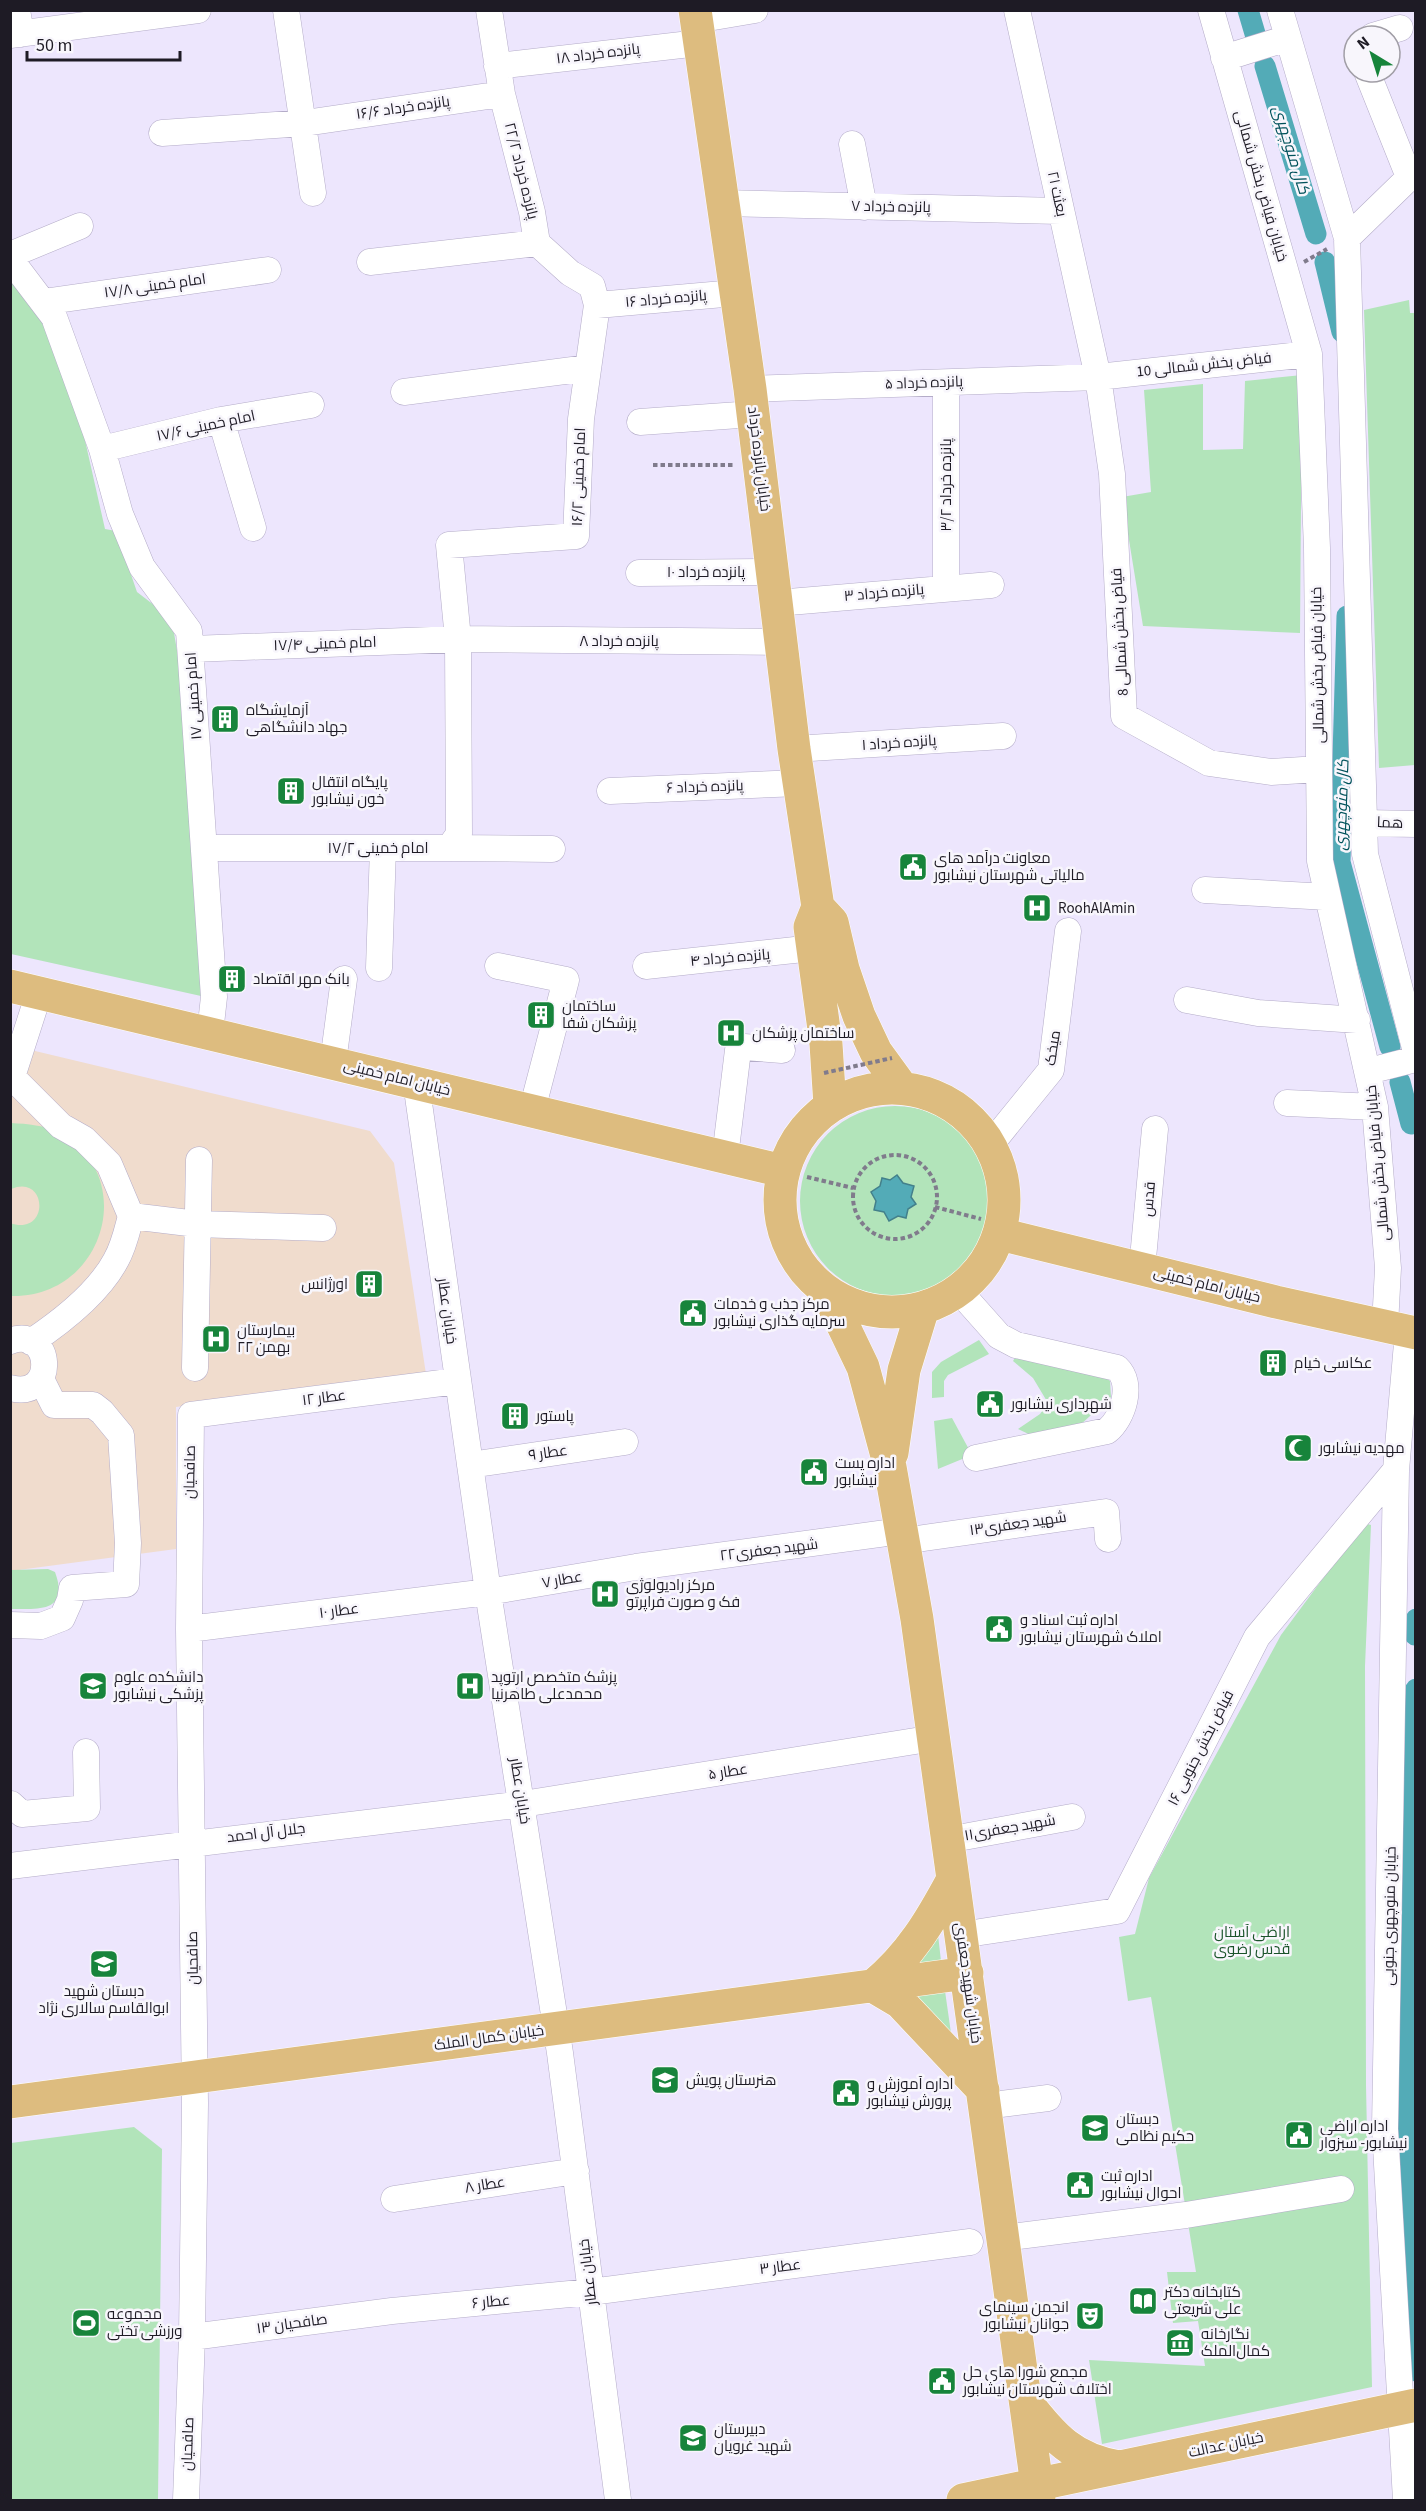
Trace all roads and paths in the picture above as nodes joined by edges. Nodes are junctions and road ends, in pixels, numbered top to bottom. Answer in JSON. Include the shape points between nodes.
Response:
{"nodes":[{"id":1,"x":198,"y":10,"type":"edge"},
{"id":2,"x":286,"y":10,"type":"edge"},
{"id":3,"x":489,"y":10,"type":"edge"},
{"id":4,"x":755,"y":10,"type":"edge"},
{"id":5,"x":1017,"y":10,"type":"edge"},
{"id":6,"x":1211,"y":10,"type":"edge"},
{"id":7,"x":1280,"y":10,"type":"edge"},
{"id":8,"x":122,"y":16,"type":"edge"},
{"id":9,"x":697,"y":24,"type":"edge"},
{"id":10,"x":16,"y":27,"type":"edge"},
{"id":11,"x":1288,"y":38,"type":"junction"},
{"id":12,"x":1224,"y":58,"type":"junction"},
{"id":13,"x":497,"y":66,"type":"junction"},
{"id":14,"x":1372,"y":84,"type":"edge"},
{"id":15,"x":502,"y":94,"type":"junction"},
{"id":16,"x":304,"y":123,"type":"junction"},
{"id":17,"x":162,"y":133,"type":"dead end"},
{"id":18,"x":852,"y":144,"type":"dead end"},
{"id":19,"x":1412,"y":174,"type":"edge"},
{"id":20,"x":313,"y":193,"type":"dead end"},
{"id":21,"x":721,"y":203,"type":"junction"},
{"id":22,"x":864,"y":207,"type":"junction"},
{"id":23,"x":1061,"y":211,"type":"junction"},
{"id":24,"x":80,"y":226,"type":"dead end"},
{"id":25,"x":1347,"y":238,"type":"junction"},
{"id":26,"x":537,"y":243,"type":"junction"},
{"id":27,"x":10,"y":257,"type":"edge"},
{"id":28,"x":370,"y":262,"type":"dead end"},
{"id":29,"x":268,"y":270,"type":"dead end"},
{"id":30,"x":1285,"y":272,"type":"junction"},
{"id":31,"x":735,"y":293,"type":"junction"},
{"id":32,"x":43,"y":302,"type":"junction"},
{"id":33,"x":597,"y":305,"type":"junction"},
{"id":34,"x":1309,"y":354,"type":"junction"},
{"id":35,"x":588,"y":368,"type":"junction"},
{"id":36,"x":1098,"y":377,"type":"junction"},
{"id":37,"x":946,"y":383,"type":"junction"},
{"id":38,"x":404,"y":392,"type":"dead end"},
{"id":39,"x":752,"y":402,"type":"junction"},
{"id":40,"x":311,"y":405,"type":"dead end"},
{"id":41,"x":221,"y":420,"type":"junction"},
{"id":42,"x":640,"y":422,"type":"dead end"},
{"id":43,"x":102,"y":449,"type":"junction"},
{"id":44,"x":760,"y":464,"type":"junction"},
{"id":45,"x":653,"y":465,"type":"dead end"},
{"id":46,"x":254,"y":528,"type":"dead end"},
{"id":47,"x":1317,"y":548,"type":"junction"},
{"id":48,"x":1358,"y":549,"type":"junction"},
{"id":49,"x":639,"y":573,"type":"dead end"},
{"id":50,"x":991,"y":585,"type":"dead end"},
{"id":51,"x":775,"y":587,"type":"junction"},
{"id":52,"x":946,"y":588,"type":"junction"},
{"id":53,"x":458,"y":639,"type":"junction"},
{"id":54,"x":781,"y":642,"type":"junction"},
{"id":55,"x":192,"y":649,"type":"junction"},
{"id":56,"x":1003,"y":736,"type":"dead end"},
{"id":57,"x":795,"y":749,"type":"junction"},
{"id":58,"x":1319,"y":769,"type":"junction"},
{"id":59,"x":801,"y":783,"type":"junction"},
{"id":60,"x":610,"y":791,"type":"dead end"},
{"id":61,"x":1364,"y":823,"type":"junction"},
{"id":62,"x":1416,"y":824,"type":"edge"},
{"id":63,"x":204,"y":848,"type":"junction"},
{"id":64,"x":382,"y":848,"type":"junction"},
{"id":65,"x":449,"y":848,"type":"junction"},
{"id":66,"x":552,"y":849,"type":"dead end"},
{"id":67,"x":1205,"y":890,"type":"dead end"},
{"id":68,"x":1328,"y":897,"type":"junction"},
{"id":69,"x":818,"y":907,"type":"junction"},
{"id":70,"x":1068,"y":932,"type":"dead end"},
{"id":71,"x":813,"y":948,"type":"junction"},
{"id":72,"x":498,"y":966,"type":"dead end"},
{"id":73,"x":646,"y":966,"type":"dead end"},
{"id":74,"x":379,"y":968,"type":"dead end"},
{"id":75,"x":344,"y":979,"type":"dead end"},
{"id":76,"x":25,"y":989,"type":"edge"},
{"id":77,"x":1187,"y":1000,"type":"dead end"},
{"id":78,"x":1357,"y":1020,"type":"junction"},
{"id":79,"x":210,"y":1033,"type":"junction"},
{"id":80,"x":782,"y":1050,"type":"dead end"},
{"id":81,"x":1416,"y":1052,"type":"edge"},
{"id":82,"x":1416,"y":1059,"type":"edge"},
{"id":83,"x":333,"y":1062,"type":"junction"},
{"id":84,"x":896,"y":1071,"type":"junction"},
{"id":85,"x":1369,"y":1071,"type":"junction"},
{"id":86,"x":824,"y":1073,"type":"dead end"},
{"id":87,"x":12,"y":1080,"type":"edge"},
{"id":88,"x":416,"y":1083,"type":"junction"},
{"id":89,"x":1287,"y":1103,"type":"dead end"},
{"id":90,"x":830,"y":1106,"type":"junction"},
{"id":91,"x":1376,"y":1107,"type":"junction"},
{"id":92,"x":532,"y":1110,"type":"junction"},
{"id":93,"x":1155,"y":1129,"type":"dead end"},
{"id":94,"x":991,"y":1144,"type":"junction"},
{"id":95,"x":725,"y":1157,"type":"junction"},
{"id":96,"x":199,"y":1160,"type":"dead end"},
{"id":97,"x":783,"y":1171,"type":"junction"},
{"id":98,"x":854,"y":1188,"type":"junction"},
{"id":99,"x":935,"y":1207,"type":"junction"},
{"id":100,"x":131,"y":1216,"type":"junction"},
{"id":101,"x":197,"y":1224,"type":"junction"},
{"id":102,"x":323,"y":1228,"type":"dead end"},
{"id":103,"x":1001,"y":1229,"type":"junction"},
{"id":104,"x":1142,"y":1269,"type":"junction"},
{"id":105,"x":959,"y":1291,"type":"junction"},
{"id":106,"x":828,"y":1293,"type":"junction"},
{"id":107,"x":923,"y":1308,"type":"junction"},
{"id":108,"x":1403,"y":1331,"type":"edge"},
{"id":109,"x":17,"y":1340,"type":"edge"},
{"id":110,"x":195,"y":1368,"type":"dead end"},
{"id":111,"x":41,"y":1378,"type":"junction"},
{"id":112,"x":457,"y":1381,"type":"junction"},
{"id":113,"x":10,"y":1388,"type":"edge"},
{"id":114,"x":191,"y":1415,"type":"joint"},
{"id":115,"x":625,"y":1442,"type":"dead end"},
{"id":116,"x":976,"y":1458,"type":"dead end"},
{"id":117,"x":470,"y":1465,"type":"junction"},
{"id":118,"x":890,"y":1467,"type":"junction"},
{"id":119,"x":1396,"y":1470,"type":"junction"},
{"id":120,"x":902,"y":1536,"type":"junction"},
{"id":121,"x":1108,"y":1539,"type":"dead end"},
{"id":122,"x":636,"y":1567,"type":"joint"},
{"id":123,"x":488,"y":1592,"type":"junction"},
{"id":124,"x":10,"y":1625,"type":"edge"},
{"id":125,"x":189,"y":1629,"type":"junction"},
{"id":126,"x":1404,"y":1664,"type":"edge"},
{"id":127,"x":934,"y":1738,"type":"junction"},
{"id":128,"x":86,"y":1752,"type":"dead end"},
{"id":129,"x":10,"y":1787,"type":"edge"},
{"id":130,"x":523,"y":1804,"type":"junction"},
{"id":131,"x":11,"y":1805,"type":"edge"},
{"id":132,"x":1072,"y":1817,"type":"dead end"},
{"id":133,"x":947,"y":1840,"type":"junction"},
{"id":134,"x":191,"y":1842,"type":"junction"},
{"id":135,"x":10,"y":1866,"type":"edge"},
{"id":136,"x":953,"y":1879,"type":"junction"},
{"id":137,"x":961,"y":1935,"type":"junction"},
{"id":138,"x":967,"y":1973,"type":"junction"},
{"id":139,"x":873,"y":1986,"type":"junction"},
{"id":140,"x":556,"y":2029,"type":"junction"},
{"id":141,"x":195,"y":2079,"type":"junction"},
{"id":142,"x":984,"y":2098,"type":"junction"},
{"id":143,"x":1048,"y":2098,"type":"dead end"},
{"id":144,"x":10,"y":2102,"type":"edge"},
{"id":145,"x":576,"y":2171,"type":"junction"},
{"id":146,"x":1341,"y":2188,"type":"dead end"},
{"id":147,"x":393,"y":2199,"type":"dead end"},
{"id":148,"x":1003,"y":2238,"type":"junction"},
{"id":149,"x":970,"y":2242,"type":"dead end"},
{"id":150,"x":591,"y":2292,"type":"junction"},
{"id":151,"x":392,"y":2311,"type":"joint"},
{"id":152,"x":192,"y":2337,"type":"junction"},
{"id":153,"x":1026,"y":2402,"type":"junction"},
{"id":154,"x":1408,"y":2406,"type":"edge"},
{"id":155,"x":1121,"y":2468,"type":"junction"},
{"id":156,"x":1038,"y":2493,"type":"edge"},
{"id":157,"x":186,"y":2500,"type":"edge"},
{"id":158,"x":618,"y":2500,"type":"edge"},
{"id":159,"x":963,"y":2500,"type":"edge"},
{"id":160,"x":1406,"y":2500,"type":"edge"}],
"edges":[{"from":1,"to":8,"type":"street"},
{"from":2,"to":16,"type":"street"},
{"from":3,"to":13,"type":"street","name":"پانزده خرداد ۲۲/۲"},
{"from":4,"to":9,"type":"street","name":"پانزده خرداد ۱۸"},
{"from":5,"to":23,"type":"street","name":"بعثت ۲۱"},
{"from":6,"to":12,"type":"street","name":"خیابان فیاض بخش شمالی"},
{"from":7,"to":11,"type":"street"},
{"from":8,"to":10,"type":"street"},
{"from":9,"to":13,"type":"street","name":"پانزده خرداد ۱۸"},
{"from":9,"to":21,"type":"main road","name":"خیابان پانزده خرداد"},
{"from":11,"to":12,"type":"street"},
{"from":11,"to":25,"type":"street"},
{"from":12,"to":30,"type":"street","name":"خیابان فیاض بخش شمالی"},
{"from":13,"to":15,"type":"street","name":"پانزده خرداد ۲۲/۲"},
{"from":14,"to":19,"type":"street"},
{"from":15,"to":16,"type":"street","name":"پانزده خرداد ۱۶/۶"},
{"from":15,"to":26,"type":"street","name":"پانزده خرداد ۲۲/۲"},
{"from":16,"to":17,"type":"street","name":"پانزده خرداد ۱۶/۶"},
{"from":16,"to":20,"type":"street"},
{"from":18,"to":22,"type":"street"},
{"from":19,"to":25,"type":"street"},
{"from":21,"to":22,"type":"street","name":"پانزده خرداد ۷"},
{"from":21,"to":31,"type":"main road","name":"خیابان پانزده خرداد"},
{"from":22,"to":23,"type":"street","name":"پانزده خرداد ۷"},
{"from":23,"to":36,"type":"street","name":"بعثت ۲۱"},
{"from":24,"to":27,"type":"street"},
{"from":25,"to":30,"type":"path"},
{"from":25,"to":48,"type":"street"},
{"from":26,"to":28,"type":"street"},
{"from":26,"to":33,"type":"street","via":[[570,273],[592,286]]},
{"from":27,"to":32,"type":"street","name":"امام خمینی ۱۷"},
{"from":29,"to":32,"type":"street","name":"امام خمینی ۱۷/۸"},
{"from":30,"to":34,"type":"street","name":"خیابان فیاض بخش شمالی"},
{"from":31,"to":33,"type":"street","name":"پانزده خرداد ۱۶"},
{"from":31,"to":39,"type":"main road","name":"خیابان پانزده خرداد"},
{"from":32,"to":43,"type":"street","name":"امام خمینی ۱۷","via":[[54,317]]},
{"from":33,"to":35,"type":"street","name":"امام خمینی ۱۶/۲"},
{"from":34,"to":36,"type":"street","name":"فیاض بخش شمالی 10"},
{"from":34,"to":47,"type":"street","name":"خیابان فیاض بخش شمالی"},
{"from":35,"to":38,"type":"street"},
{"from":35,"to":53,"type":"street","name":"امام خمینی ۱۶/۲","via":[[581,419],[576,536],[449,545]]},
{"from":36,"to":37,"type":"street","name":"پانزده خرداد ۵"},
{"from":36,"to":58,"type":"street","name":"فیاض بخش شمالی 8","via":[[1112,474],[1124,716],[1209,763],[1271,772]]},
{"from":37,"to":39,"type":"street","name":"پانزده خرداد ۵"},
{"from":37,"to":52,"type":"street","name":"پانزده خرداد ۳/۲"},
{"from":39,"to":42,"type":"street","name":"پانزده خرداد ۵"},
{"from":39,"to":44,"type":"main road","name":"خیابان پانزده خرداد"},
{"from":40,"to":41,"type":"street","name":"امام خمینی ۱۷/۶"},
{"from":41,"to":43,"type":"street","name":"امام خمینی ۱۷/۶"},
{"from":41,"to":46,"type":"street"},
{"from":43,"to":55,"type":"street","name":"امام خمینی ۱۷","via":[[120,514],[142,567],[189,631]]},
{"from":44,"to":45,"type":"path"},
{"from":44,"to":51,"type":"main road","name":"خیابان پانزده خرداد"},
{"from":47,"to":48,"type":"street"},
{"from":47,"to":58,"type":"street","name":"خیابان فیاض بخش شمالی"},
{"from":48,"to":61,"type":"street"},
{"from":49,"to":51,"type":"street","name":"پانزده خرداد ۱۰"},
{"from":50,"to":52,"type":"street","name":"پانزده خرداد ۳"},
{"from":51,"to":52,"type":"street","name":"پانزده خرداد ۳"},
{"from":51,"to":54,"type":"main road","name":"خیابان پانزده خرداد"},
{"from":53,"to":54,"type":"street","name":"پانزده خرداد ۸"},
{"from":53,"to":55,"type":"street","name":"امام خمینی ۱۷/۴"},
{"from":53,"to":65,"type":"street","name":"امام خمینی ۱۷/۲","via":[[459,834]]},
{"from":54,"to":57,"type":"main road","name":"خیابان پانزده خرداد"},
{"from":55,"to":63,"type":"street","name":"امام خمینی ۱۷"},
{"from":56,"to":57,"type":"street","name":"پانزده خرداد ۱"},
{"from":57,"to":59,"type":"main road","name":"خیابان پانزده خرداد"},
{"from":58,"to":68,"type":"street","name":"خیابان فیاض بخش شمالی","via":[[1320,861]]},
{"from":59,"to":60,"type":"street","name":"پانزده خرداد ۶"},
{"from":59,"to":69,"type":"main road","name":"خیابان پانزده خرداد"},
{"from":61,"to":62,"type":"street","name":"هما"},
{"from":61,"to":81,"type":"street","via":[[1365,854]]},
{"from":63,"to":64,"type":"street","name":"امام خمینی ۱۷/۲"},
{"from":63,"to":79,"type":"street","name":"امام خمینی ۱۷","via":[[214,997]]},
{"from":64,"to":65,"type":"street","name":"امام خمینی ۱۷/۲"},
{"from":64,"to":74,"type":"street"},
{"from":65,"to":66,"type":"street"},
{"from":67,"to":68,"type":"street"},
{"from":68,"to":78,"type":"street","name":"خیابان فیاض بخش شمالی"},
{"from":69,"to":71,"type":"main road","name":"خیابان پانزده خرداد","via":[[810,927]]},
{"from":69,"to":84,"type":"main road","name":"خیابان پانزده خرداد","via":[[832,922],[843,969],[876,1052]]},
{"from":70,"to":94,"type":"street","name":"میخک","via":[[1051,1070]]},
{"from":71,"to":73,"type":"street","name":"پانزده خرداد ۴"},
{"from":71,"to":90,"type":"main road","name":"خیابان پانزده خرداد"},
{"from":72,"to":92,"type":"street","via":[[566,980]]},
{"from":75,"to":83,"type":"street"},
{"from":76,"to":79,"type":"main road","name":"خیابان امام خمینی"},
{"from":76,"to":87,"type":"street"},
{"from":77,"to":78,"type":"street","via":[[1258,1013]]},
{"from":78,"to":85,"type":"street","name":"خیابان فیاض بخش شمالی"},
{"from":79,"to":83,"type":"main road","name":"خیابان امام خمینی"},
{"from":80,"to":95,"type":"street","via":[[744,1047],[735,1055]]},
{"from":82,"to":85,"type":"street"},
{"from":83,"to":88,"type":"main road","name":"خیابان امام خمینی"},
{"from":84,"to":86,"type":"path","bridge":true},
{"from":84,"to":90,"type":"main road"},
{"from":84,"to":94,"type":"main road","via":[[970,1118]]},
{"from":85,"to":91,"type":"street","name":"خیابان فیاض بخش شمالی"},
{"from":87,"to":100,"type":"street","via":[[61,1126],[84,1139],[110,1164]]},
{"from":88,"to":92,"type":"main road","name":"خیابان امام خمینی"},
{"from":88,"to":112,"type":"street","name":"خیابان عطار"},
{"from":89,"to":91,"type":"street"},
{"from":90,"to":97,"type":"main road","via":[[809,1124],[793,1146]]},
{"from":91,"to":108,"type":"street","name":"خیابان فیاض بخش شمالی","via":[[1388,1269]]},
{"from":92,"to":95,"type":"main road","name":"خیابان امام خمینی"},
{"from":93,"to":104,"type":"street","name":"قدس"},
{"from":94,"to":103,"type":"main road","via":[[1002,1173],[1005,1203]]},
{"from":95,"to":97,"type":"main road","name":"خیابان امام خمینی"},
{"from":96,"to":101,"type":"street"},
{"from":97,"to":98,"type":"path"},
{"from":97,"to":106,"type":"main road","via":[[779,1199],[785,1235],[807,1275]]},
{"from":98,"to":99,"type":"path","via":[[856,1215],[864,1226],[888,1239],[915,1234],[925,1226]]},
{"from":98,"to":99,"type":"path","via":[[868,1164],[881,1157],[909,1157],[931,1174],[936,1188]]},
{"from":99,"to":103,"type":"path"},
{"from":100,"to":101,"type":"street"},
{"from":100,"to":109,"type":"street","via":[[116,1261],[70,1314]]},
{"from":101,"to":102,"type":"street"},
{"from":101,"to":110,"type":"street"},
{"from":103,"to":104,"type":"main road","name":"خیابان امام خمینی"},
{"from":103,"to":105,"type":"main road","via":[[990,1256]]},
{"from":104,"to":108,"type":"main road","name":"خیابان امام خمینی"},
{"from":105,"to":107,"type":"main road"},
{"from":105,"to":116,"type":"street","via":[[999,1336],[1016,1345],[1118,1368],[1127,1385],[1118,1422],[1107,1431]]},
{"from":106,"to":107,"type":"main road","via":[[856,1307],[886,1313]]},
{"from":106,"to":118,"type":"main road","name":"خیابان شهید جعفری","via":[[863,1367]]},
{"from":107,"to":118,"type":"main road","name":"خیابان شهید جعفری","via":[[904,1370]]},
{"from":108,"to":119,"type":"street","name":"خیابان منوچهری جنوبی"},
{"from":109,"to":111,"type":"street","via":[[43,1354],[45,1371]]},
{"from":111,"to":113,"type":"street","via":[[28,1388]]},
{"from":111,"to":124,"type":"street","via":[[54,1405],[93,1406],[121,1435],[128,1543],[126,1584],[72,1587],[62,1618],[41,1626]]},
{"from":112,"to":114,"type":"street","name":"عطار ۱۲"},
{"from":112,"to":117,"type":"street","name":"خیابان عطار"},
{"from":114,"to":125,"type":"street","name":"صافحیان"},
{"from":115,"to":117,"type":"street","name":"عطار ۹"},
{"from":117,"to":123,"type":"street","name":"خیابان عطار"},
{"from":118,"to":120,"type":"main road","name":"خیابان شهید جعفری"},
{"from":119,"to":126,"type":"street","name":"خیابان منوچهری جنوبی"},
{"from":119,"to":137,"type":"street","name":"فیاض بخش جنوبی ۱۶","via":[[1257,1637],[1117,1911]]},
{"from":120,"to":121,"type":"street","name":"شهید جعفری۱۳","via":[[1106,1512]]},
{"from":120,"to":122,"type":"street","name":"شهید جعفری۲۲"},
{"from":120,"to":127,"type":"main road","name":"خیابان شهید جعفری"},
{"from":122,"to":123,"type":"street","name":"عطار ۷"},
{"from":123,"to":125,"type":"street","name":"عطار ۱۰"},
{"from":123,"to":130,"type":"street","name":"خیابان عطار"},
{"from":125,"to":134,"type":"street","name":"صافحیان"},
{"from":126,"to":154,"type":"street","name":"خیابان منوچهری جنوبی","via":[[1385,2129]]},
{"from":127,"to":130,"type":"street","name":"عطار ۵"},
{"from":127,"to":133,"type":"main road","name":"خیابان شهید جعفری"},
{"from":128,"to":131,"type":"street","via":[[87,1808],[22,1814]]},
{"from":129,"to":131,"type":"street","via":[[14,1794]]},
{"from":130,"to":134,"type":"street","name":"جلال آل احمد"},
{"from":130,"to":140,"type":"street","name":"خیابان عطار"},
{"from":132,"to":133,"type":"street","name":"شهید جعفری۱۱"},
{"from":133,"to":136,"type":"main road","name":"خیابان شهید جعفری"},
{"from":134,"to":135,"type":"street","name":"جلال آل احمد"},
{"from":134,"to":141,"type":"street","name":"صافحیان"},
{"from":136,"to":137,"type":"main road","name":"خیابان شهید جعفری"},
{"from":136,"to":139,"type":"main road","via":[[914,1947]]},
{"from":137,"to":138,"type":"main road","name":"خیابان شهید جعفری"},
{"from":138,"to":139,"type":"main road","name":"خیابان کمال الملک"},
{"from":138,"to":142,"type":"main road","name":"خیابان شهید جعفری"},
{"from":139,"to":140,"type":"main road","name":"خیابان کمال الملک"},
{"from":139,"to":142,"type":"main road","via":[[900,2002]]},
{"from":140,"to":141,"type":"main road","name":"خیابان کمال الملک"},
{"from":140,"to":145,"type":"street","name":"خیابان عطار"},
{"from":141,"to":144,"type":"main road","name":"خیابان کمال الملک"},
{"from":141,"to":152,"type":"street","name":"صافحیان"},
{"from":142,"to":143,"type":"street"},
{"from":142,"to":148,"type":"main road","name":"خیابان شهید جعفری"},
{"from":145,"to":147,"type":"street","name":"عطار ۸"},
{"from":145,"to":150,"type":"street","name":"خیابان عطار"},
{"from":146,"to":148,"type":"street","via":[[1186,2215]]},
{"from":148,"to":153,"type":"main road","name":"خیابان شهید جعفری"},
{"from":149,"to":150,"type":"street","name":"عطار ۳"},
{"from":150,"to":151,"type":"street","name":"عطار ۶"},
{"from":150,"to":158,"type":"street","name":"خیابان عطار"},
{"from":151,"to":152,"type":"street","name":"صافحیان ۱۳"},
{"from":152,"to":157,"type":"street","name":"صافحیان"},
{"from":153,"to":155,"type":"main road","via":[[1069,2450],[1094,2463]]},
{"from":153,"to":156,"type":"main road","name":"خیابان شهید جعفری"},
{"from":154,"to":155,"type":"main road","name":"خیابان عدالت"},
{"from":154,"to":160,"type":"street","name":"خیابان منوچهری جنوبی"},
{"from":155,"to":156,"type":"main road","name":"خیابان عدالت"},
{"from":156,"to":159,"type":"main road","name":"خیابان عدالت"}]}
